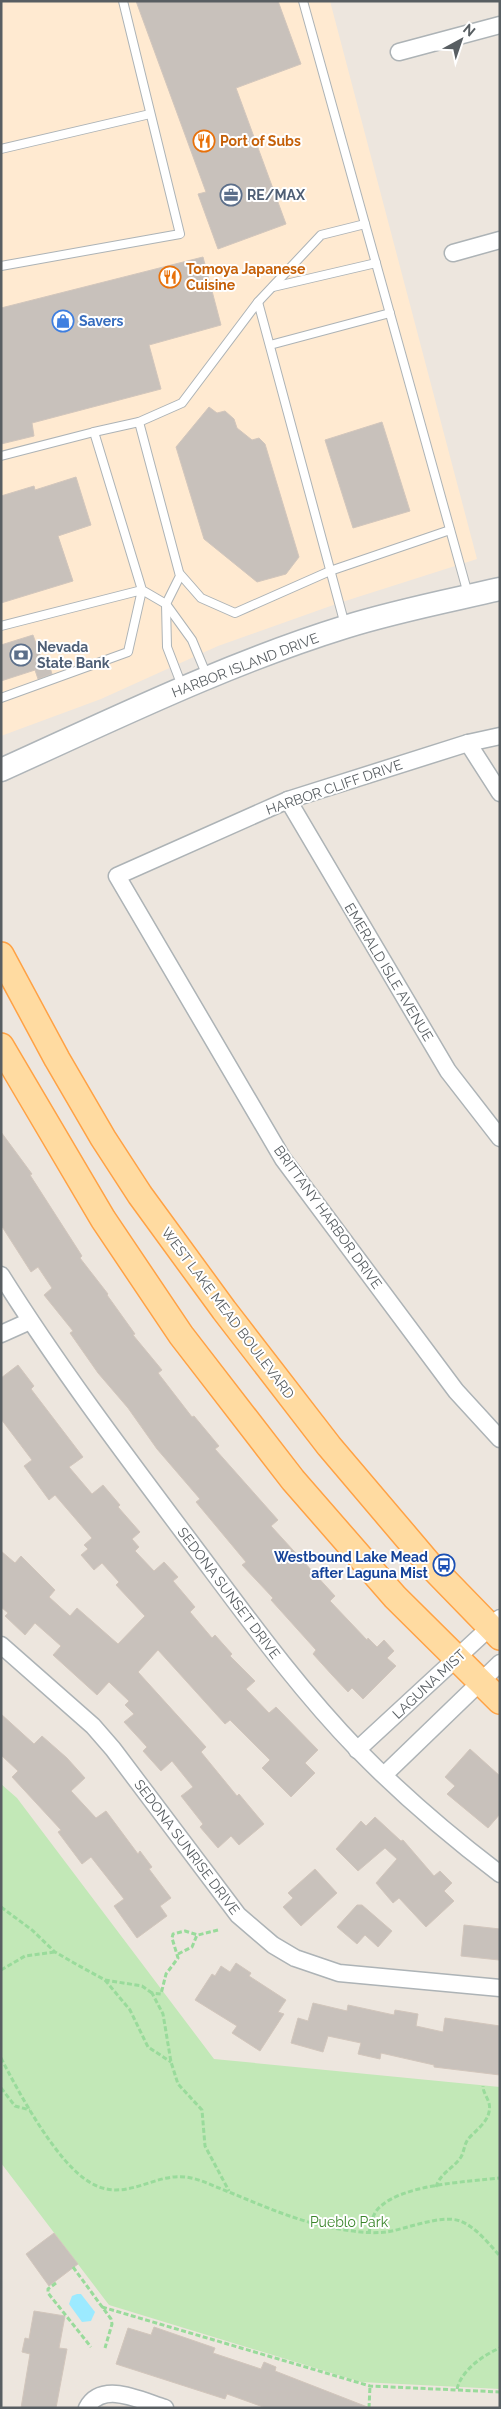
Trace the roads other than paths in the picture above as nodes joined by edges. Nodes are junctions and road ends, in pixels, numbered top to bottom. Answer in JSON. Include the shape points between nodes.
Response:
{"nodes":[{"id":1,"x":123,"y":1,"type":"edge"},
{"id":2,"x":303,"y":1,"type":"edge"},
{"id":3,"x":500,"y":25,"type":"edge"},
{"id":4,"x":399,"y":52,"type":"dead end"},
{"id":5,"x":150,"y":114,"type":"junction"},
{"id":6,"x":1,"y":149,"type":"edge"},
{"id":7,"x":365,"y":224,"type":"junction"},
{"id":8,"x":500,"y":240,"type":"edge"},
{"id":9,"x":453,"y":253,"type":"dead end"},
{"id":10,"x":376,"y":264,"type":"junction"},
{"id":11,"x":1,"y":266,"type":"edge"},
{"id":12,"x":272,"y":287,"type":"junction"},
{"id":13,"x":258,"y":302,"type":"junction"},
{"id":14,"x":390,"y":313,"type":"junction"},
{"id":15,"x":270,"y":345,"type":"junction"},
{"id":16,"x":139,"y":422,"type":"junction"},
{"id":17,"x":94,"y":432,"type":"junction"},
{"id":18,"x":1,"y":456,"type":"edge"},
{"id":19,"x":450,"y":530,"type":"junction"},
{"id":20,"x":330,"y":571,"type":"junction"},
{"id":21,"x":180,"y":574,"type":"junction"},
{"id":22,"x":500,"y":589,"type":"edge"},
{"id":23,"x":142,"y":590,"type":"junction"},
{"id":24,"x":469,"y":596,"type":"junction"},
{"id":25,"x":166,"y":604,"type":"junction"},
{"id":26,"x":1,"y":626,"type":"edge"},
{"id":27,"x":346,"y":627,"type":"junction"},
{"id":28,"x":208,"y":678,"type":"junction"},
{"id":29,"x":183,"y":688,"type":"junction"},
{"id":30,"x":1,"y":698,"type":"edge"},
{"id":31,"x":500,"y":736,"type":"edge"},
{"id":32,"x":468,"y":743,"type":"junction"},
{"id":33,"x":1,"y":770,"type":"edge"},
{"id":34,"x":500,"y":794,"type":"edge"},
{"id":35,"x":288,"y":800,"type":"junction"},
{"id":36,"x":117,"y":876,"type":"joint"},
{"id":37,"x":1,"y":955,"type":"edge"},
{"id":38,"x":1,"y":1046,"type":"edge"},
{"id":39,"x":500,"y":1138,"type":"edge"},
{"id":40,"x":1,"y":1275,"type":"edge"},
{"id":41,"x":30,"y":1321,"type":"junction"},
{"id":42,"x":1,"y":1334,"type":"edge"},
{"id":43,"x":500,"y":1439,"type":"edge"},
{"id":44,"x":496,"y":1628,"type":"edge"},
{"id":45,"x":1,"y":1645,"type":"edge"},
{"id":46,"x":457,"y":1658,"type":"junction"},
{"id":47,"x":500,"y":1662,"type":"edge"},
{"id":48,"x":481,"y":1682,"type":"junction"},
{"id":49,"x":500,"y":1700,"type":"edge"},
{"id":50,"x":357,"y":1750,"type":"junction"},
{"id":51,"x":384,"y":1775,"type":"junction"},
{"id":52,"x":500,"y":1874,"type":"edge"},
{"id":53,"x":500,"y":1988,"type":"edge"},
{"id":54,"x":92,"y":2402,"type":"edge"},
{"id":55,"x":165,"y":2408,"type":"edge"}],
"edges":[{"from":1,"to":5,"type":"lane"},
{"from":2,"to":7,"type":"lane"},
{"from":3,"to":4,"type":"street"},
{"from":5,"to":6,"type":"lane"},
{"from":5,"to":11,"type":"lane","via":[[180,234]]},
{"from":7,"to":10,"type":"lane"},
{"from":7,"to":12,"type":"lane","via":[[321,235]]},
{"from":8,"to":9,"type":"street"},
{"from":10,"to":12,"type":"lane"},
{"from":10,"to":14,"type":"lane"},
{"from":12,"to":13,"type":"lane"},
{"from":13,"to":15,"type":"lane"},
{"from":13,"to":16,"type":"lane","via":[[182,403]]},
{"from":14,"to":15,"type":"lane"},
{"from":14,"to":19,"type":"lane"},
{"from":15,"to":20,"type":"lane"},
{"from":16,"to":17,"type":"lane"},
{"from":16,"to":21,"type":"lane"},
{"from":17,"to":18,"type":"lane"},
{"from":17,"to":23,"type":"lane"},
{"from":19,"to":20,"type":"lane"},
{"from":19,"to":24,"type":"lane"},
{"from":20,"to":21,"type":"lane","via":[[235,613],[201,598]]},
{"from":20,"to":27,"type":"lane"},
{"from":21,"to":25,"type":"lane"},
{"from":22,"to":24,"type":"street","name":"HARBOR ISLAND DRIVE"},
{"from":23,"to":25,"type":"lane"},
{"from":23,"to":26,"type":"lane"},
{"from":23,"to":30,"type":"lane","via":[[128,652]]},
{"from":24,"to":27,"type":"street","name":"HARBOR ISLAND DRIVE"},
{"from":25,"to":28,"type":"lane","via":[[192,640]]},
{"from":25,"to":29,"type":"lane","via":[[166,647]]},
{"from":27,"to":28,"type":"street","name":"HARBOR ISLAND DRIVE","via":[[287,646]]},
{"from":28,"to":29,"type":"street","name":"HARBOR ISLAND DRIVE"},
{"from":29,"to":33,"type":"street","name":"HARBOR ISLAND DRIVE"},
{"from":31,"to":32,"type":"street","name":"HARBOR CLIFF DRIVE"},
{"from":32,"to":34,"type":"street"},
{"from":32,"to":35,"type":"street","name":"HARBOR CLIFF DRIVE"},
{"from":35,"to":36,"type":"street","name":"HARBOR CLIFF DRIVE"},
{"from":35,"to":39,"type":"street","name":"EMERALD ISLE AVENUE","via":[[448,1071]]},
{"from":36,"to":43,"type":"street","name":"BRITTANY HARBOR DRIVE","via":[[283,1159],[456,1391]]},
{"from":37,"to":44,"type":"main road","name":"WEST LAKE MEAD BOULEVARD","via":[[103,1138],[207,1287],[329,1446],[430,1565]]},
{"from":38,"to":46,"type":"main road","via":[[103,1219],[181,1335],[293,1480],[395,1597]]},
{"from":40,"to":41,"type":"street","name":"SEDONA SUNSET DRIVE"},
{"from":41,"to":42,"type":"street"},
{"from":41,"to":50,"type":"street","name":"SEDONA SUNSET DRIVE","via":[[122,1452],[274,1654]]},
{"from":44,"to":46,"type":"street","name":"LAGUNA MIST"},
{"from":45,"to":53,"type":"street","name":"SEDONA SUNRISE DRIVE","via":[[93,1726],[238,1915],[273,1945],[295,1958],[339,1973]]},
{"from":46,"to":48,"type":"main road"},
{"from":46,"to":50,"type":"street","name":"LAGUNA MIST"},
{"from":47,"to":48,"type":"street"},
{"from":48,"to":49,"type":"main road"},
{"from":48,"to":51,"type":"street"},
{"from":50,"to":51,"type":"street","name":"SEDONA SUNSET DRIVE"},
{"from":51,"to":52,"type":"street","name":"SEDONA SUNSET DRIVE","via":[[448,1835]]},
{"from":54,"to":55,"type":"street","via":[[107,2393]]}]}
